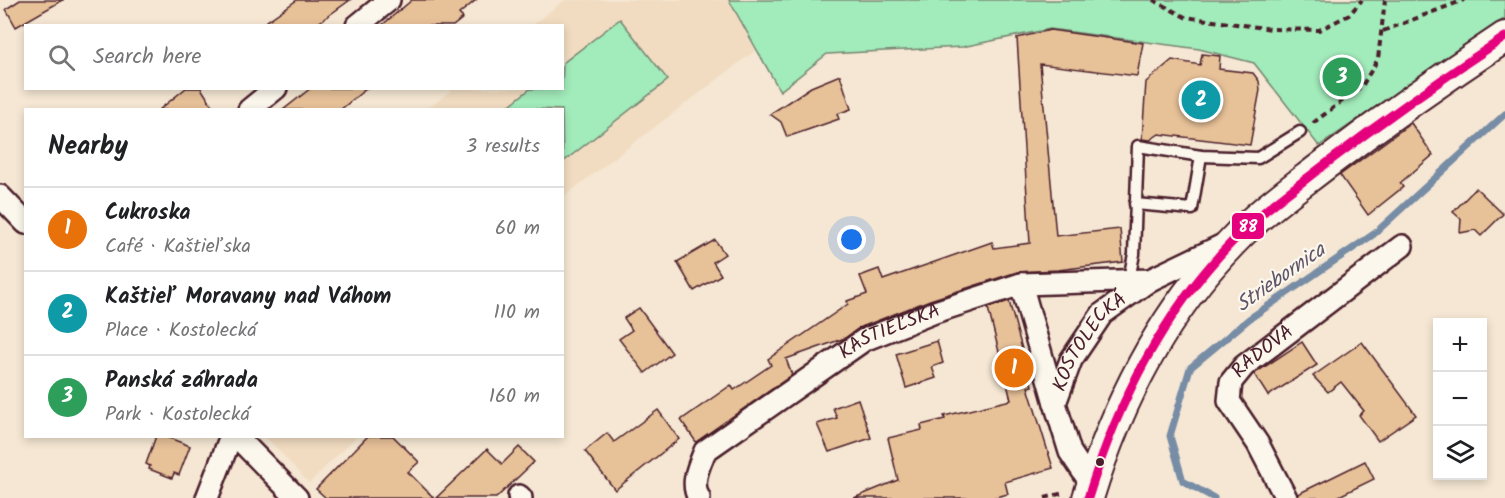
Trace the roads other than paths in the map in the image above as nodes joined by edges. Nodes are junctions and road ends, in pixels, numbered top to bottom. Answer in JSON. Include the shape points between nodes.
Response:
{"nodes":[{"id":1,"x":389,"y":0,"type":"edge"},
{"id":2,"x":359,"y":24,"type":"edge"},
{"id":3,"x":1505,"y":37,"type":"edge"},
{"id":4,"x":274,"y":90,"type":"edge"},
{"id":5,"x":251,"y":108,"type":"edge"},
{"id":6,"x":1300,"y":132,"type":"road end"},
{"id":7,"x":1201,"y":156,"type":"junction"},
{"id":8,"x":0,"y":196,"type":"edge"},
{"id":9,"x":1134,"y":204,"type":"junction"},
{"id":10,"x":24,"y":221,"type":"edge"},
{"id":11,"x":1232,"y":241,"type":"junction"},
{"id":12,"x":1402,"y":246,"type":"dead end"},
{"id":13,"x":1140,"y":279,"type":"junction"},
{"id":14,"x":1021,"y":284,"type":"junction"},
{"id":15,"x":1054,"y":404,"type":"junction"},
{"id":16,"x":230,"y":438,"type":"edge"},
{"id":17,"x":238,"y":438,"type":"edge"},
{"id":18,"x":1080,"y":492,"type":"edge"},
{"id":19,"x":698,"y":496,"type":"edge"},
{"id":20,"x":207,"y":498,"type":"edge"},
{"id":21,"x":297,"y":498,"type":"edge"},
{"id":22,"x":1286,"y":498,"type":"edge"}],
"edges":[{"from":1,"to":2,"type":"street"},
{"from":3,"to":11,"type":"main road","name":"KOSTOLECKÁ","via":[[1339,154]]},
{"from":4,"to":5,"type":"street"},
{"from":6,"to":7,"type":"lane","via":[[1258,158]]},
{"from":7,"to":9,"type":"lane","via":[[1192,209]]},
{"from":7,"to":9,"type":"lane","via":[[1138,146]]},
{"from":8,"to":10,"type":"street"},
{"from":9,"to":13,"type":"lane","via":[[1134,254]]},
{"from":11,"to":13,"type":"street","name":"KOSTOLECKÁ"},
{"from":11,"to":18,"type":"main road","name":"KOSTOLECKÁ","via":[[1161,334]]},
{"from":12,"to":22,"type":"street","name":"RADOVÁ","via":[[1244,366],[1231,382],[1229,401],[1258,444]]},
{"from":13,"to":14,"type":"street","name":"KOSTOLECKÁ"},
{"from":13,"to":15,"type":"street","name":"KOSTOLECKÁ","via":[[1102,314],[1071,360]]},
{"from":14,"to":15,"type":"street"},
{"from":14,"to":19,"type":"street","name":"KAŠTIEĽSKA","via":[[864,340],[705,452],[695,475]]},
{"from":15,"to":18,"type":"street","name":"KOSTOLECKÁ"},
{"from":16,"to":20,"type":"street"},
{"from":17,"to":21,"type":"street"}]}
